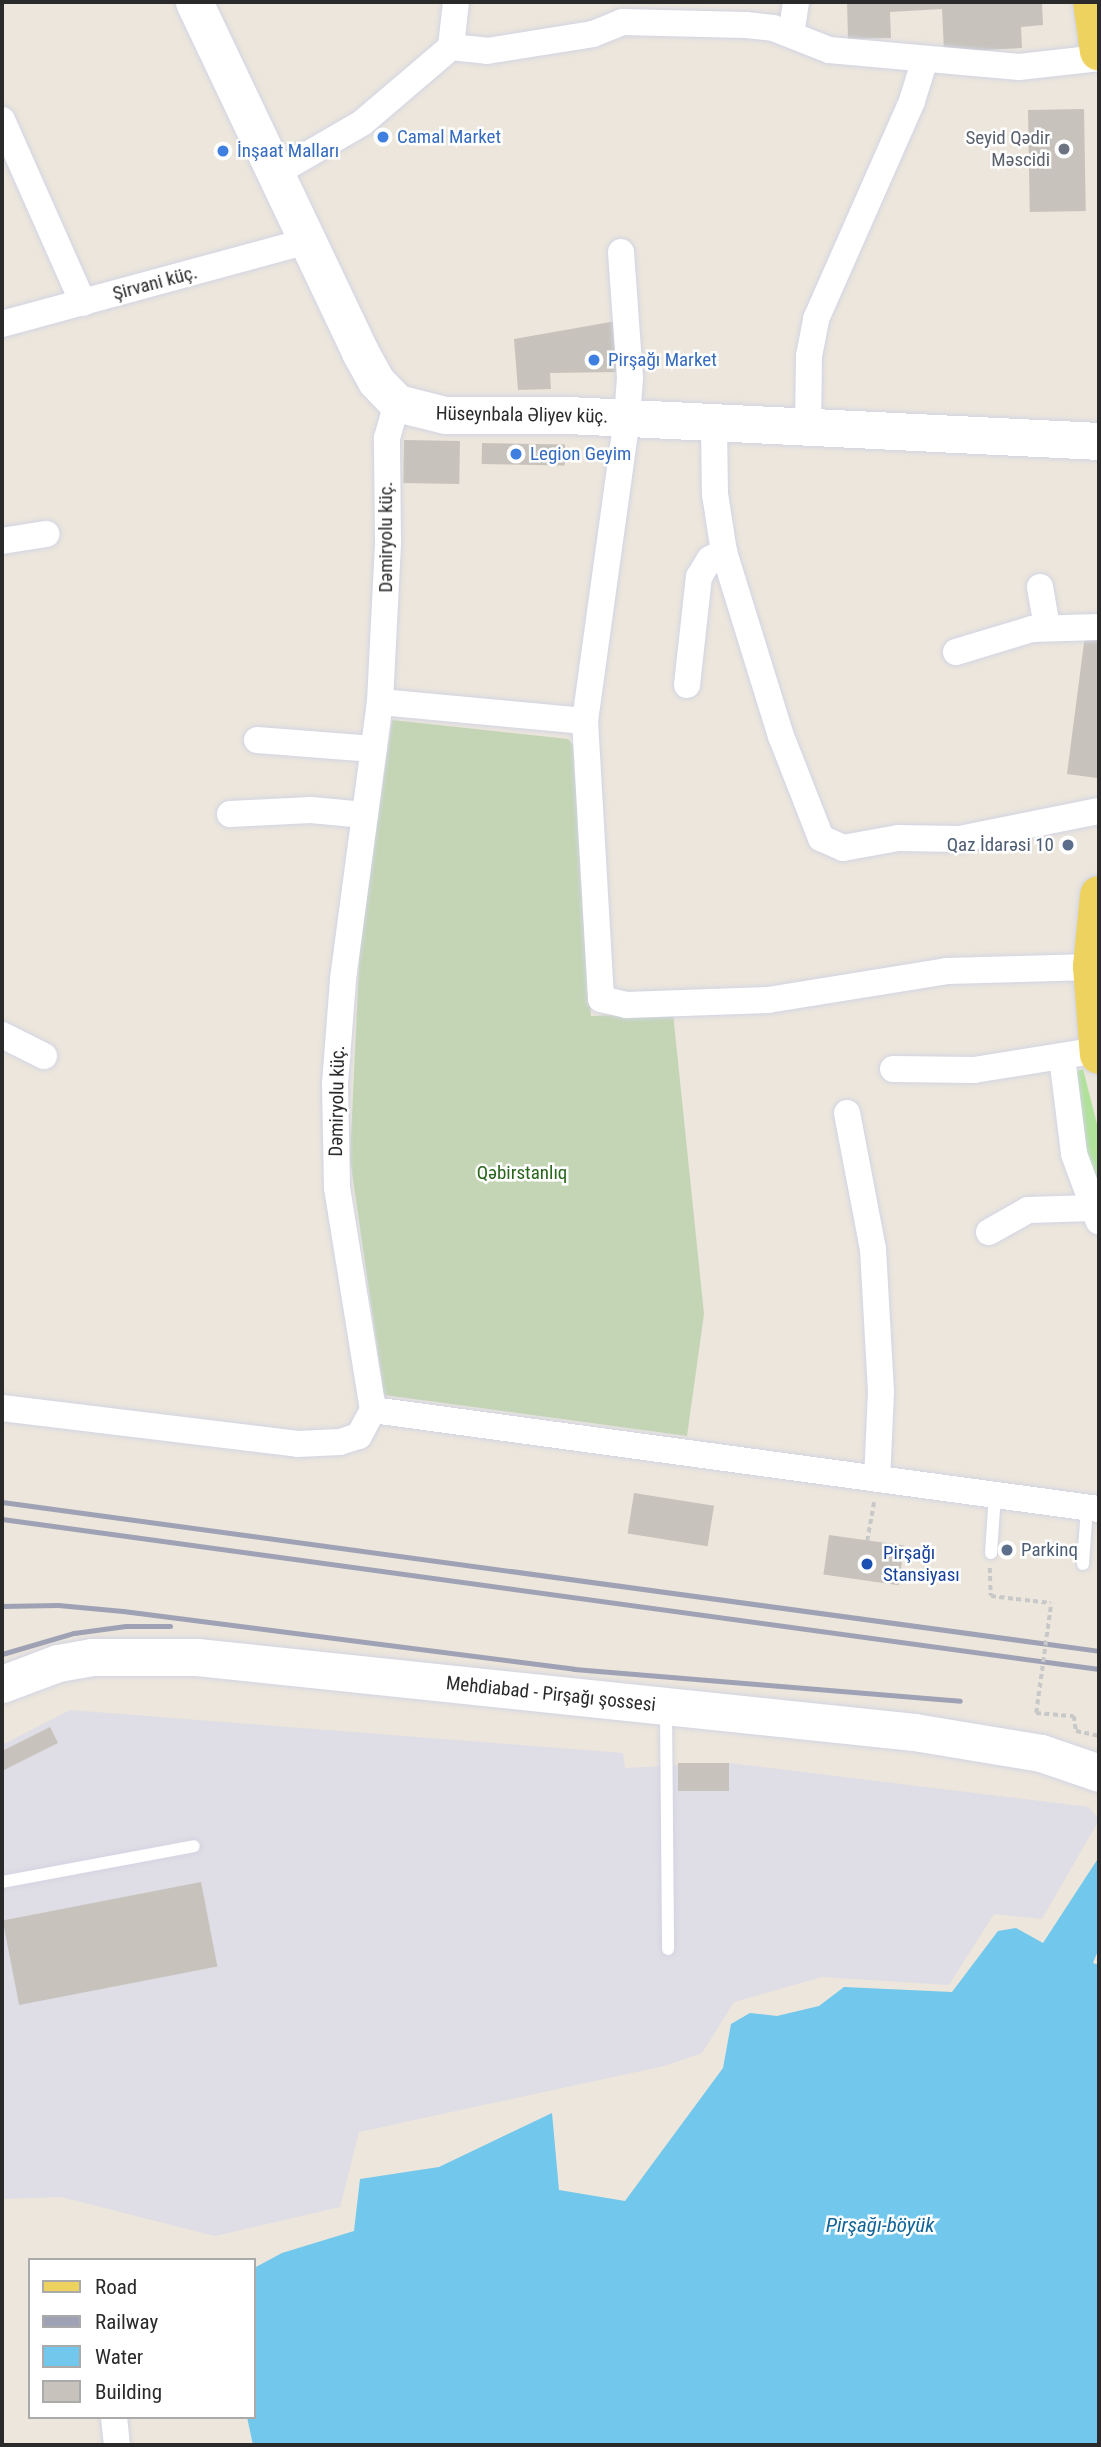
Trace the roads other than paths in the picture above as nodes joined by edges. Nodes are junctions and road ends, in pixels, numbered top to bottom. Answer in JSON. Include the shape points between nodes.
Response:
{"nodes":[{"id":1,"x":194,"y":2,"type":"edge"},
{"id":2,"x":456,"y":2,"type":"edge"},
{"id":3,"x":796,"y":2,"type":"edge"},
{"id":4,"x":1092,"y":2,"type":"edge"},
{"id":5,"x":791,"y":34,"type":"junction"},
{"id":6,"x":451,"y":47,"type":"junction"},
{"id":7,"x":1099,"y":52,"type":"edge"},
{"id":8,"x":1099,"y":58,"type":"edge"},
{"id":9,"x":925,"y":59,"type":"junction"},
{"id":10,"x":2,"y":120,"type":"edge"},
{"id":11,"x":276,"y":173,"type":"junction"},
{"id":12,"x":308,"y":241,"type":"junction"},
{"id":13,"x":621,"y":252,"type":"dead end"},
{"id":14,"x":83,"y":303,"type":"junction"},
{"id":15,"x":2,"y":324,"type":"edge"},
{"id":16,"x":397,"y":403,"type":"junction"},
{"id":17,"x":627,"y":418,"type":"junction"},
{"id":18,"x":714,"y":425,"type":"junction"},
{"id":19,"x":808,"y":428,"type":"junction"},
{"id":20,"x":1099,"y":442,"type":"edge"},
{"id":21,"x":46,"y":534,"type":"dead end"},
{"id":22,"x":2,"y":541,"type":"edge"},
{"id":23,"x":724,"y":552,"type":"junction"},
{"id":24,"x":1040,"y":587,"type":"dead end"},
{"id":25,"x":1047,"y":626,"type":"junction"},
{"id":26,"x":1099,"y":626,"type":"edge"},
{"id":27,"x":956,"y":652,"type":"dead end"},
{"id":28,"x":687,"y":685,"type":"dead end"},
{"id":29,"x":380,"y":702,"type":"junction"},
{"id":30,"x":585,"y":721,"type":"junction"},
{"id":31,"x":257,"y":740,"type":"dead end"},
{"id":32,"x":374,"y":749,"type":"junction"},
{"id":33,"x":1099,"y":811,"type":"edge"},
{"id":34,"x":230,"y":814,"type":"dead end"},
{"id":35,"x":365,"y":815,"type":"junction"},
{"id":36,"x":1099,"y":895,"type":"edge"},
{"id":37,"x":1092,"y":967,"type":"junction"},
{"id":38,"x":2,"y":1035,"type":"edge"},
{"id":39,"x":1090,"y":1053,"type":"edge"},
{"id":40,"x":44,"y":1056,"type":"dead end"},
{"id":41,"x":893,"y":1069,"type":"dead end"},
{"id":42,"x":847,"y":1113,"type":"dead end"},
{"id":43,"x":1096,"y":1215,"type":"edge"},
{"id":44,"x":989,"y":1233,"type":"dead end"},
{"id":45,"x":2,"y":1408,"type":"edge"},
{"id":46,"x":373,"y":1410,"type":"junction"},
{"id":47,"x":877,"y":1479,"type":"junction"},
{"id":48,"x":995,"y":1495,"type":"junction"},
{"id":49,"x":1093,"y":1509,"type":"edge"},
{"id":50,"x":991,"y":1553,"type":"road end"},
{"id":51,"x":1083,"y":1564,"type":"dead end"},
{"id":52,"x":2,"y":1684,"type":"edge"},
{"id":53,"x":666,"y":1706,"type":"junction"},
{"id":54,"x":1099,"y":1773,"type":"edge"},
{"id":55,"x":194,"y":1846,"type":"dead end"},
{"id":56,"x":2,"y":1882,"type":"edge"},
{"id":57,"x":668,"y":1949,"type":"dead end"},
{"id":58,"x":114,"y":2419,"type":"edge"},
{"id":59,"x":117,"y":2445,"type":"edge"}],
"edges":[{"from":1,"to":11,"type":"street"},
{"from":2,"to":6,"type":"street"},
{"from":3,"to":5,"type":"street"},
{"from":4,"to":7,"type":"main road"},
{"from":5,"to":6,"type":"street","via":[[746,25],[639,20],[593,34],[487,51]]},
{"from":5,"to":9,"type":"street","via":[[829,50]]},
{"from":6,"to":11,"type":"street","via":[[362,123]]},
{"from":8,"to":9,"type":"street","via":[[1019,67]]},
{"from":9,"to":19,"type":"street","via":[[912,101],[816,319],[809,356]]},
{"from":10,"to":14,"type":"street"},
{"from":11,"to":12,"type":"street"},
{"from":12,"to":14,"type":"street","name":"Şirvani küç."},
{"from":12,"to":16,"type":"street","via":[[376,381]]},
{"from":13,"to":17,"type":"street"},
{"from":14,"to":15,"type":"street","name":"Şirvani küç."},
{"from":16,"to":17,"type":"street","name":"Hüseynbala Əliyev küç.","via":[[446,415]]},
{"from":16,"to":29,"type":"street","name":"Dəmiryolu küç.","via":[[387,438],[388,542]]},
{"from":17,"to":18,"type":"street","name":"Hüseynbala Əliyev küç."},
{"from":17,"to":30,"type":"street"},
{"from":18,"to":19,"type":"street","name":"Hüseynbala Əliyev küç."},
{"from":18,"to":23,"type":"street","via":[[715,494]]},
{"from":19,"to":20,"type":"street","name":"Hüseynbala Əliyev küç."},
{"from":21,"to":22,"type":"street"},
{"from":23,"to":28,"type":"street","via":[[710,559],[699,578]]},
{"from":23,"to":33,"type":"street","via":[[781,736],[821,838],[832,846],[898,838],[960,839]]},
{"from":24,"to":25,"type":"street"},
{"from":25,"to":26,"type":"street"},
{"from":25,"to":27,"type":"street"},
{"from":29,"to":30,"type":"street"},
{"from":29,"to":32,"type":"street","name":"Dəmiryolu küç."},
{"from":30,"to":37,"type":"street","via":[[601,999],[612,1004],[768,1000],[947,971]]},
{"from":31,"to":32,"type":"street"},
{"from":32,"to":35,"type":"street","name":"Dəmiryolu küç."},
{"from":34,"to":35,"type":"street","via":[[310,810]]},
{"from":35,"to":46,"type":"street","name":"Dəmiryolu küç.","via":[[344,979],[334,1143]]},
{"from":36,"to":37,"type":"main road"},
{"from":37,"to":39,"type":"main road"},
{"from":38,"to":40,"type":"street"},
{"from":39,"to":41,"type":"street","via":[[974,1070]]},
{"from":39,"to":43,"type":"street","via":[[1074,1154]]},
{"from":42,"to":47,"type":"street","via":[[873,1249],[881,1392]]},
{"from":43,"to":44,"type":"street","via":[[1028,1210]]},
{"from":45,"to":46,"type":"street","via":[[298,1444],[341,1442],[359,1436]]},
{"from":46,"to":47,"type":"street"},
{"from":47,"to":48,"type":"street"},
{"from":48,"to":49,"type":"street"},
{"from":48,"to":50,"type":"lane"},
{"from":49,"to":51,"type":"lane"},
{"from":52,"to":53,"type":"street","name":"Mehdiabad - Pirşağı şossesi","via":[[69,1661],[154,1655]]},
{"from":53,"to":54,"type":"street","name":"Mehdiabad - Pirşağı şossesi","via":[[1000,1744]]},
{"from":53,"to":57,"type":"lane"},
{"from":55,"to":56,"type":"lane"},
{"from":58,"to":59,"type":"street"}]}
